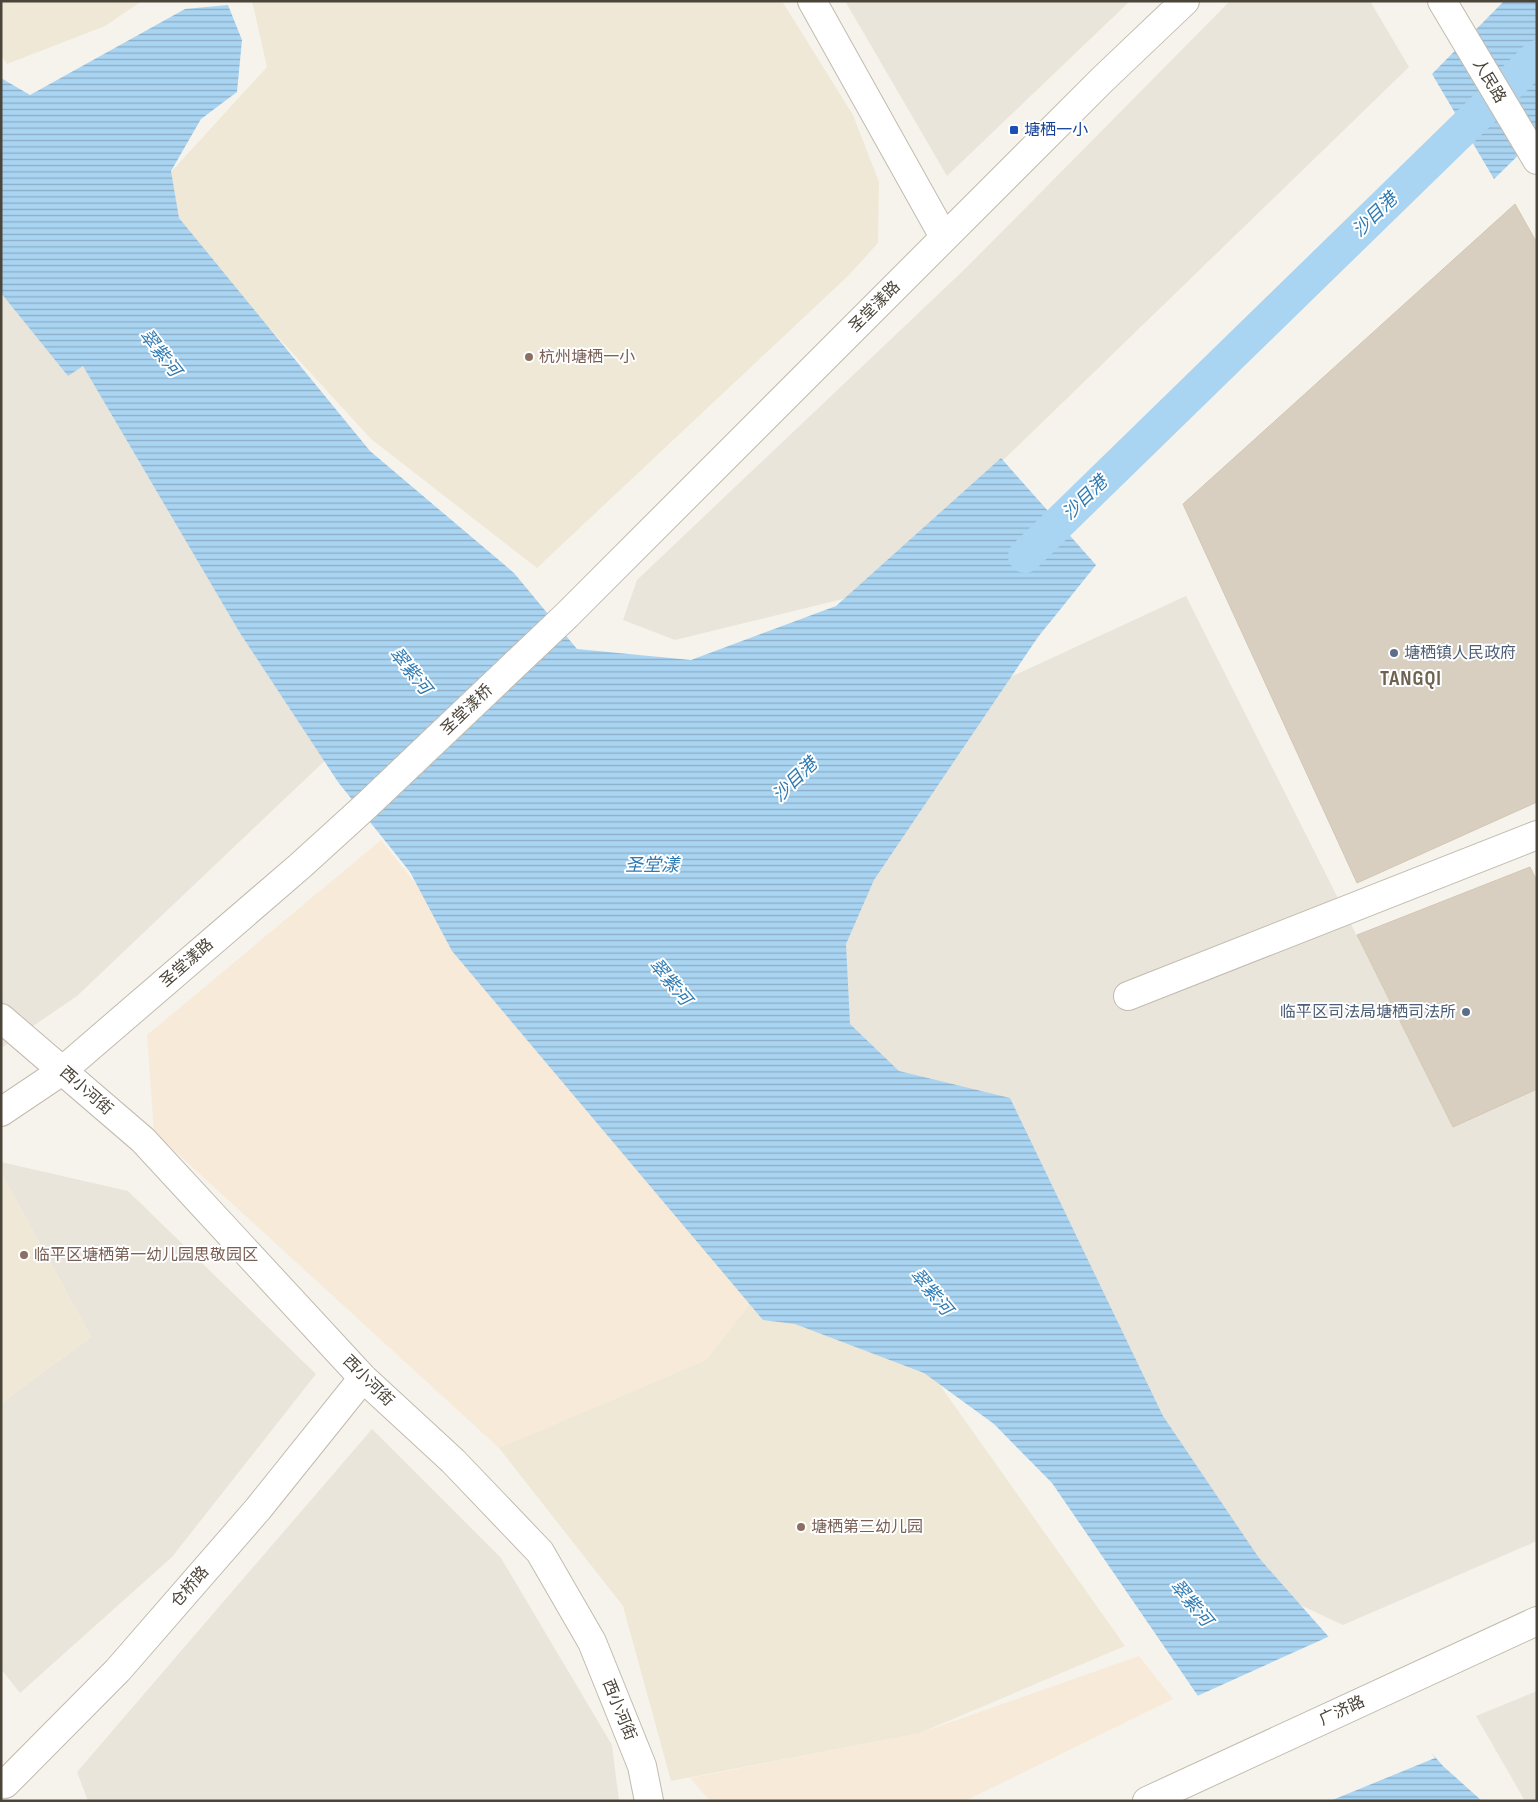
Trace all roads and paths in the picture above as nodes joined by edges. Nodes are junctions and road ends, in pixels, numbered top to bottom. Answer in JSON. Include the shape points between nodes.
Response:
{"nodes":[{"id":1,"x":812,"y":1,"type":"edge"},
{"id":2,"x":1185,"y":1,"type":"edge"},
{"id":3,"x":1442,"y":1,"type":"edge"},
{"id":4,"x":1535,"y":157,"type":"edge"},
{"id":5,"x":944,"y":237,"type":"junction"},
{"id":6,"x":567,"y":615,"type":"joint"},
{"id":7,"x":366,"y":805,"type":"joint"},
{"id":8,"x":1537,"y":835,"type":"edge"},
{"id":9,"x":1128,"y":996,"type":"dead end"},
{"id":10,"x":1,"y":1018,"type":"edge"},
{"id":11,"x":62,"y":1071,"type":"junction"},
{"id":12,"x":1,"y":1112,"type":"edge"},
{"id":13,"x":363,"y":1378,"type":"junction"},
{"id":14,"x":1537,"y":1621,"type":"edge"},
{"id":15,"x":7,"y":1788,"type":"edge"},
{"id":16,"x":649,"y":1801,"type":"edge"},
{"id":17,"x":1147,"y":1801,"type":"edge"}],
"edges":[{"from":1,"to":5,"type":"street"},
{"from":2,"to":5,"type":"street","name":"圣堂漾路"},
{"from":3,"to":4,"type":"street","name":"人民路"},
{"from":5,"to":6,"type":"street","name":"圣堂漾路"},
{"from":6,"to":7,"type":"street","name":"圣堂漾桥"},
{"from":7,"to":11,"type":"street","name":"圣堂漾路"},
{"from":8,"to":9,"type":"street"},
{"from":10,"to":11,"type":"street","name":"西小河街"},
{"from":11,"to":12,"type":"street","name":"圣堂漾路"},
{"from":11,"to":13,"type":"street","name":"西小河街","via":[[143,1140]]},
{"from":13,"to":15,"type":"street","name":"仓桥路","via":[[258,1509],[118,1670]]},
{"from":13,"to":16,"type":"street","name":"西小河街","via":[[453,1460],[540,1552],[592,1642],[642,1766]]},
{"from":14,"to":17,"type":"street","name":"广济路"}]}
